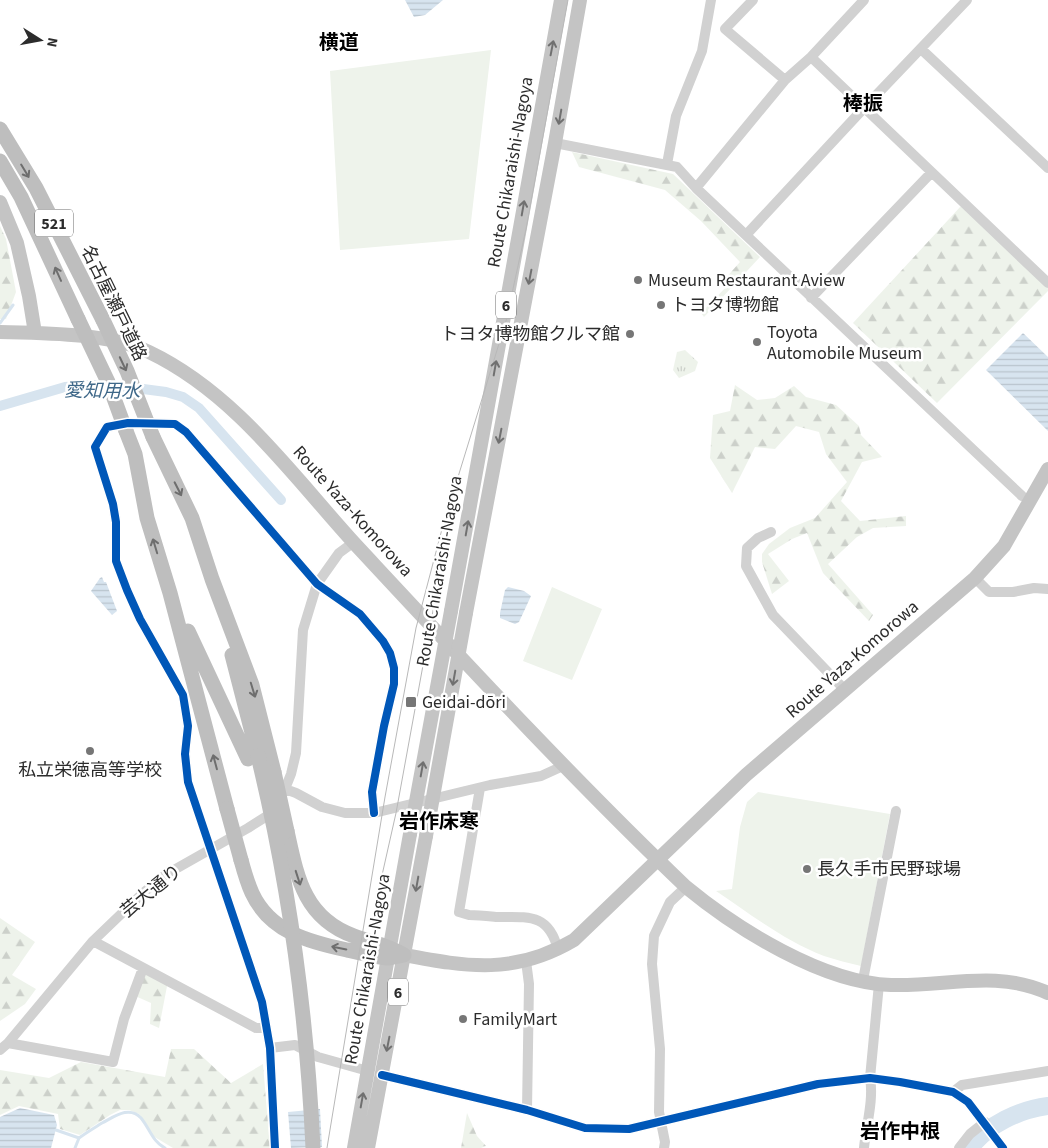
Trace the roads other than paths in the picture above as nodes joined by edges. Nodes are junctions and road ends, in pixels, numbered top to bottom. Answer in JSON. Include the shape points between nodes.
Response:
{"nodes":[{"id":1,"x":561,"y":0,"type":"edge"},
{"id":2,"x":580,"y":0,"type":"edge"},
{"id":3,"x":711,"y":0,"type":"edge"},
{"id":4,"x":753,"y":0,"type":"edge"},
{"id":5,"x":864,"y":0,"type":"edge"},
{"id":6,"x":967,"y":0,"type":"edge"},
{"id":7,"x":921,"y":49,"type":"junction"},
{"id":8,"x":811,"y":57,"type":"junction"},
{"id":9,"x":785,"y":80,"type":"junction"},
{"id":10,"x":863,"y":108,"type":"junction"},
{"id":11,"x":0,"y":129,"type":"edge"},
{"id":12,"x":555,"y":143,"type":"junction"},
{"id":13,"x":0,"y":161,"type":"edge"},
{"id":14,"x":667,"y":164,"type":"junction"},
{"id":15,"x":1048,"y":168,"type":"edge"},
{"id":16,"x":931,"y":172,"type":"junction"},
{"id":17,"x":696,"y":188,"type":"junction"},
{"id":18,"x":0,"y":202,"type":"edge"},
{"id":19,"x":746,"y":235,"type":"junction"},
{"id":20,"x":1048,"y":283,"type":"edge"},
{"id":21,"x":811,"y":298,"type":"junction"},
{"id":22,"x":0,"y":332,"type":"edge"},
{"id":23,"x":35,"y":333,"type":"junction"},
{"id":24,"x":1048,"y":469,"type":"edge"},
{"id":25,"x":1022,"y":496,"type":"dead end"},
{"id":26,"x":771,"y":532,"type":"dead end"},
{"id":27,"x":354,"y":542,"type":"junction"},
{"id":28,"x":463,"y":550,"type":"junction"},
{"id":29,"x":478,"y":553,"type":"junction"},
{"id":30,"x":974,"y":578,"type":"junction"},
{"id":31,"x":212,"y":579,"type":"junction"},
{"id":32,"x":317,"y":584,"type":"junction"},
{"id":33,"x":1048,"y":589,"type":"edge"},
{"id":34,"x":170,"y":593,"type":"junction"},
{"id":35,"x":845,"y":690,"type":"junction"},
{"id":36,"x":253,"y":758,"type":"junction"},
{"id":37,"x":563,"y":766,"type":"junction"},
{"id":38,"x":480,"y":788,"type":"junction"},
{"id":39,"x":285,"y":789,"type":"junction"},
{"id":40,"x":896,"y":811,"type":"dead end"},
{"id":41,"x":374,"y":813,"type":"junction"},
{"id":42,"x":212,"y":848,"type":"junction"},
{"id":43,"x":658,"y":860,"type":"junction"},
{"id":44,"x":686,"y":887,"type":"junction"},
{"id":45,"x":93,"y":941,"type":"junction"},
{"id":46,"x":558,"y":950,"type":"junction"},
{"id":47,"x":389,"y":952,"type":"junction"},
{"id":48,"x":404,"y":955,"type":"junction"},
{"id":49,"x":526,"y":961,"type":"junction"},
{"id":50,"x":143,"y":968,"type":"junction"},
{"id":51,"x":864,"y":980,"type":"junction"},
{"id":52,"x":879,"y":984,"type":"junction"},
{"id":53,"x":1048,"y":993,"type":"edge"},
{"id":54,"x":267,"y":1028,"type":"junction"},
{"id":55,"x":4,"y":1047,"type":"edge"},
{"id":56,"x":270,"y":1048,"type":"junction"},
{"id":57,"x":368,"y":1071,"type":"junction"},
{"id":58,"x":1048,"y":1071,"type":"edge"},
{"id":59,"x":382,"y":1075,"type":"junction"},
{"id":60,"x":870,"y":1078,"type":"junction"},
{"id":61,"x":953,"y":1092,"type":"junction"},
{"id":62,"x":527,"y":1110,"type":"junction"},
{"id":63,"x":660,"y":1122,"type":"junction"},
{"id":64,"x":984,"y":1122,"type":"junction"},
{"id":65,"x":276,"y":1148,"type":"edge"},
{"id":66,"x":304,"y":1148,"type":"edge"},
{"id":67,"x":313,"y":1148,"type":"edge"},
{"id":68,"x":354,"y":1148,"type":"edge"},
{"id":69,"x":368,"y":1148,"type":"edge"},
{"id":70,"x":664,"y":1148,"type":"edge"},
{"id":71,"x":864,"y":1148,"type":"edge"},
{"id":72,"x":959,"y":1148,"type":"edge"},
{"id":73,"x":1003,"y":1148,"type":"edge"}],
"edges":[{"from":28,"to":1,"type":"main road","name":"Route Chikaraishi-Nagoya","number":"6","one_way":true},
{"from":2,"to":12,"type":"main road","name":"Route Chikaraishi-Nagoya","number":"6","one_way":true},
{"from":3,"to":14,"type":"street","via":[[702,52],[676,116]]},
{"from":4,"to":9,"type":"street","via":[[725,29]]},
{"from":5,"to":8,"type":"street"},
{"from":6,"to":7,"type":"street"},
{"from":7,"to":10,"type":"street"},
{"from":7,"to":15,"type":"street"},
{"from":8,"to":9,"type":"street"},
{"from":8,"to":10,"type":"street"},
{"from":9,"to":17,"type":"street"},
{"from":10,"to":16,"type":"street"},
{"from":10,"to":19,"type":"street"},
{"from":11,"to":31,"type":"highway","name":"名古屋瀬戸道路","number":"521","one_way":true,"bridge":true,"via":[[36,188],[103,320],[154,441],[192,518]]},
{"from":12,"to":14,"type":"street"},
{"from":12,"to":29,"type":"main road","name":"Route Chikaraishi-Nagoya","number":"6","one_way":true},
{"from":34,"to":13,"type":"highway","number":"521","one_way":true,"bridge":true,"via":[[148,518],[135,454],[108,382],[21,197]]},
{"from":14,"to":17,"type":"street","via":[[677,167]]},
{"from":16,"to":20,"type":"street"},
{"from":16,"to":21,"type":"street"},
{"from":17,"to":19,"type":"street"},
{"from":18,"to":23,"type":"main road","via":[[18,243]]},
{"from":19,"to":21,"type":"street"},
{"from":21,"to":25,"type":"street"},
{"from":22,"to":23,"type":"main road","name":"Route Yaza-Komorowa"},
{"from":23,"to":27,"type":"main road","name":"Route Yaza-Komorowa","via":[[109,340],[147,350],[180,369],[221,399],[259,436]]},
{"from":24,"to":30,"type":"main road","name":"Route Yaza-Komorowa","via":[[1004,546]]},
{"from":26,"to":35,"type":"street","via":[[747,548],[746,566],[773,615]]},
{"from":27,"to":32,"type":"street","name":"芸大通り","via":[[339,553]]},
{"from":27,"to":37,"type":"main road","name":"Route Yaza-Komorowa"},
{"from":28,"to":29,"type":"street"},
{"from":47,"to":28,"type":"main road","name":"Route Chikaraishi-Nagoya","number":"6","one_way":true,"bridge":true},
{"from":29,"to":48,"type":"main road","name":"Route Chikaraishi-Nagoya","number":"6","one_way":true,"bridge":true},
{"from":30,"to":33,"type":"street","via":[[989,592]]},
{"from":30,"to":35,"type":"main road","name":"Route Yaza-Komorowa"},
{"from":31,"to":36,"type":"highway"},
{"from":31,"to":47,"type":"highway","one_way":true,"bridge":true,"via":[[252,685],[299,882],[320,915],[341,931]]},
{"from":32,"to":39,"type":"street","name":"芸大通り","via":[[303,630],[296,753]]},
{"from":32,"to":41,"type":"street","via":[[360,614],[383,641],[394,668],[394,684],[372,792]]},
{"from":32,"to":42,"type":"street","via":[[186,432],[175,424],[128,423],[107,427],[94,447],[113,504],[116,561],[140,619],[183,695],[188,726],[185,754],[188,782]]},
{"from":34,"to":36,"type":"highway"},
{"from":47,"to":34,"type":"highway","one_way":true,"bridge":true,"via":[[326,946],[297,937],[274,923],[258,905],[241,860]]},
{"from":35,"to":43,"type":"main road","name":"Route Yaza-Komorowa","via":[[746,775]]},
{"from":36,"to":66,"type":"highway","via":[[288,965],[298,1050]]},
{"from":36,"to":67,"type":"highway","bridge":true,"via":[[280,863],[296,962]]},
{"from":37,"to":38,"type":"street","via":[[541,776]]},
{"from":37,"to":43,"type":"main road","name":"Route Yaza-Komorowa"},
{"from":38,"to":41,"type":"street"},
{"from":38,"to":46,"type":"street","via":[[459,912],[533,918],[547,925]]},
{"from":39,"to":41,"type":"street","via":[[322,807],[346,813]]},
{"from":39,"to":42,"type":"street","name":"芸大通り","via":[[267,816]]},
{"from":40,"to":51,"type":"street"},
{"from":42,"to":45,"type":"street","name":"芸大通り","via":[[157,881]]},
{"from":42,"to":54,"type":"street","via":[[262,1002]]},
{"from":43,"to":44,"type":"main road","name":"Route Yaza-Komorowa"},
{"from":43,"to":46,"type":"main road","name":"Route Chikaraishi-Nagoya","number":"6","via":[[574,940]]},
{"from":44,"to":51,"type":"main road","name":"Route Yaza-Komorowa","via":[[779,949],[822,968]]},
{"from":44,"to":63,"type":"street","via":[[670,902],[654,936],[652,964],[660,1035]]},
{"from":45,"to":50,"type":"street"},
{"from":45,"to":55,"type":"street","name":"芸大通り"},
{"from":46,"to":49,"type":"main road","name":"Route Chikaraishi-Nagoya","number":"6"},
{"from":47,"to":48,"type":"highway"},
{"from":47,"to":57,"type":"main road","name":"Route Chikaraishi-Nagoya","number":"6"},
{"from":48,"to":49,"type":"main road","name":"Route Chikaraishi-Nagoya","number":"6","via":[[471,965]]},
{"from":48,"to":59,"type":"main road","name":"Route Chikaraishi-Nagoya","number":"6","one_way":true},
{"from":49,"to":62,"type":"street","via":[[529,984]]},
{"from":50,"to":54,"type":"street","via":[[256,1028]]},
{"from":50,"to":55,"type":"street","via":[[124,1019],[113,1062]]},
{"from":51,"to":52,"type":"main road","name":"Route Yaza-Komorowa"},
{"from":52,"to":53,"type":"main road","name":"Route Yaza-Komorowa","via":[[1004,980]]},
{"from":52,"to":60,"type":"street"},
{"from":54,"to":56,"type":"street"},
{"from":56,"to":57,"type":"street","via":[[295,1045],[318,1058]]},
{"from":56,"to":65,"type":"street"},
{"from":68,"to":57,"type":"main road","name":"Route Chikaraishi-Nagoya","number":"6","one_way":true},
{"from":58,"to":61,"type":"street","via":[[962,1085]]},
{"from":59,"to":62,"type":"street"},
{"from":59,"to":69,"type":"main road","name":"Route Chikaraishi-Nagoya","number":"6"},
{"from":60,"to":61,"type":"street"},
{"from":60,"to":63,"type":"street","via":[[818,1084]]},
{"from":60,"to":71,"type":"street"},
{"from":61,"to":64,"type":"street","via":[[968,1102]]},
{"from":62,"to":63,"type":"street","via":[[585,1128],[629,1129]]},
{"from":63,"to":70,"type":"street"},
{"from":64,"to":72,"type":"street"},
{"from":64,"to":73,"type":"street"}]}
